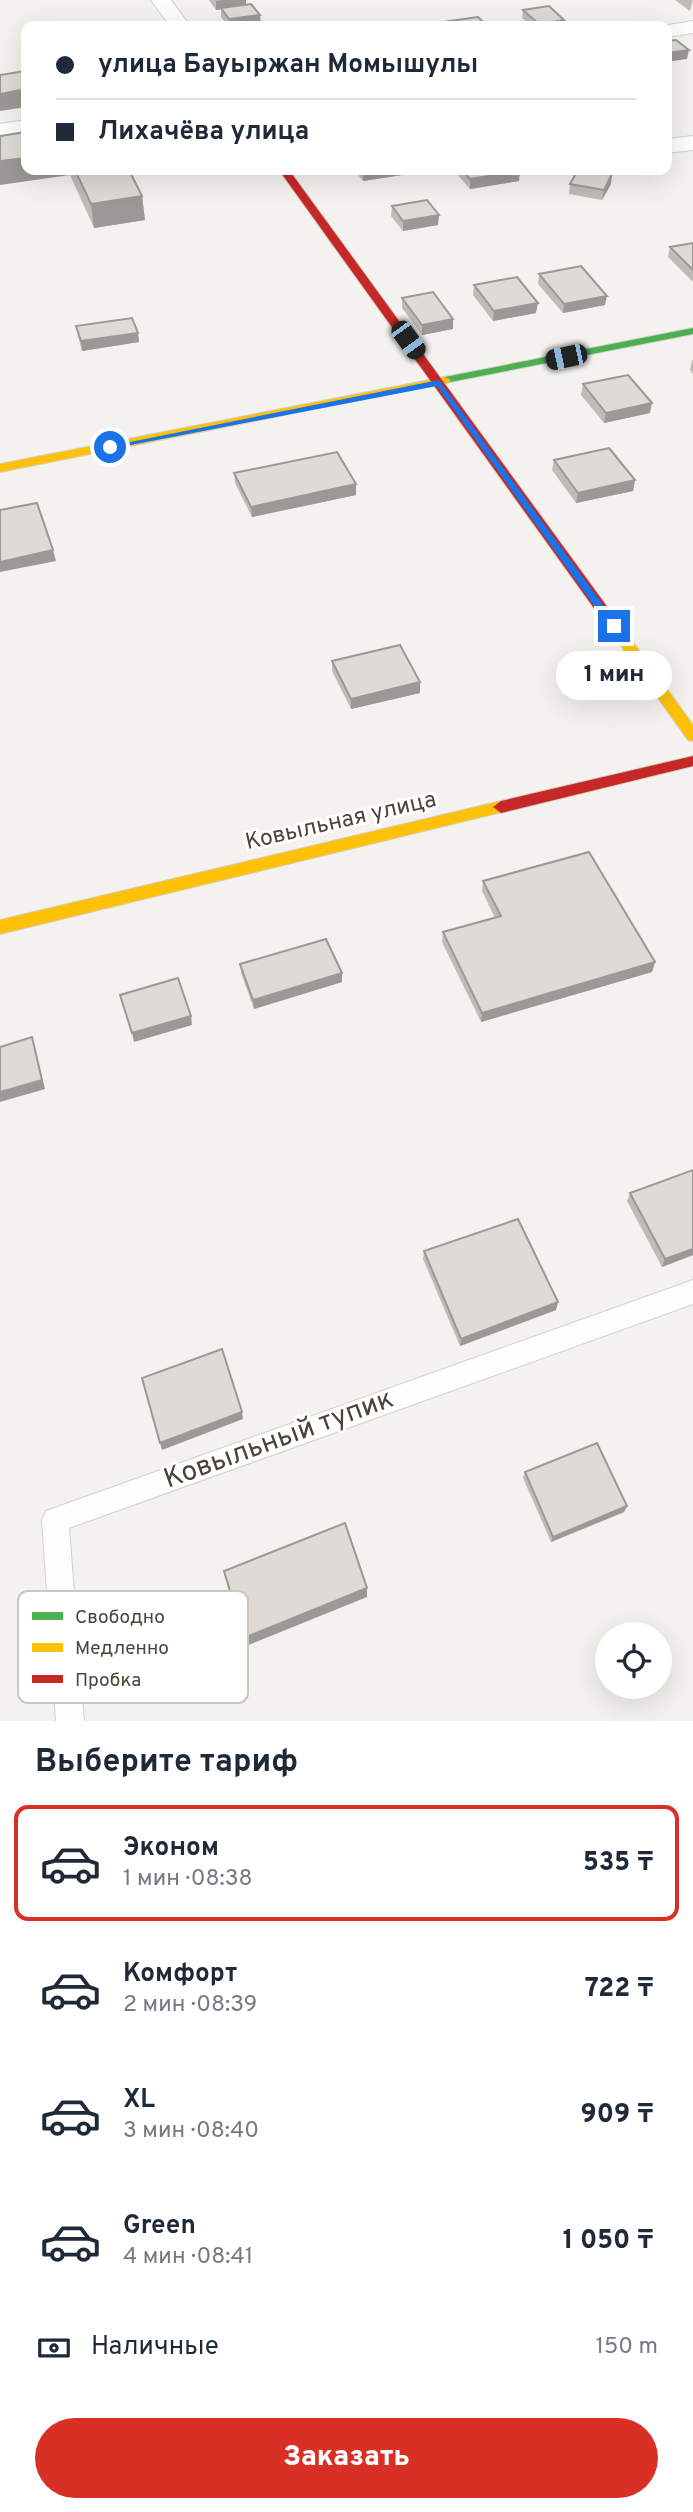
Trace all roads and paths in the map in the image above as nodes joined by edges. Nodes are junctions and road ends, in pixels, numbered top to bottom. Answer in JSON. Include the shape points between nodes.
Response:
{"nodes":[{"id":1,"x":160,"y":0,"type":"edge"},
{"id":2,"x":176,"y":21,"type":"edge"},
{"id":3,"x":693,"y":27,"type":"edge"},
{"id":4,"x":672,"y":30,"type":"edge"},
{"id":5,"x":21,"y":128,"type":"edge"},
{"id":6,"x":0,"y":131,"type":"edge"},
{"id":7,"x":693,"y":144,"type":"edge"},
{"id":8,"x":672,"y":146,"type":"edge"},
{"id":9,"x":288,"y":175,"type":"edge"},
{"id":10,"x":693,"y":331,"type":"edge"},
{"id":11,"x":439,"y":383,"type":"junction"},
{"id":12,"x":0,"y":468,"type":"edge"},
{"id":13,"x":693,"y":736,"type":"edge"},
{"id":14,"x":693,"y":761,"type":"edge"},
{"id":15,"x":0,"y":927,"type":"edge"},
{"id":16,"x":693,"y":1292,"type":"edge"},
{"id":17,"x":60,"y":1591,"type":"edge"},
{"id":18,"x":69,"y":1703,"type":"edge"},
{"id":19,"x":70,"y":1721,"type":"edge"}],
"edges":[{"from":1,"to":2,"type":"street"},
{"from":3,"to":4,"type":"street"},
{"from":5,"to":6,"type":"street"},
{"from":7,"to":8,"type":"street"},
{"from":9,"to":11,"type":"street"},
{"from":10,"to":11,"type":"street"},
{"from":11,"to":12,"type":"street"},
{"from":11,"to":13,"type":"street"},
{"from":14,"to":15,"type":"street","name":"Ковыльная улица"},
{"from":16,"to":17,"type":"lane","name":"Ковыльный тупик","via":[[55,1520]]},
{"from":18,"to":19,"type":"lane","name":"Ковыльный тупик"}]}
